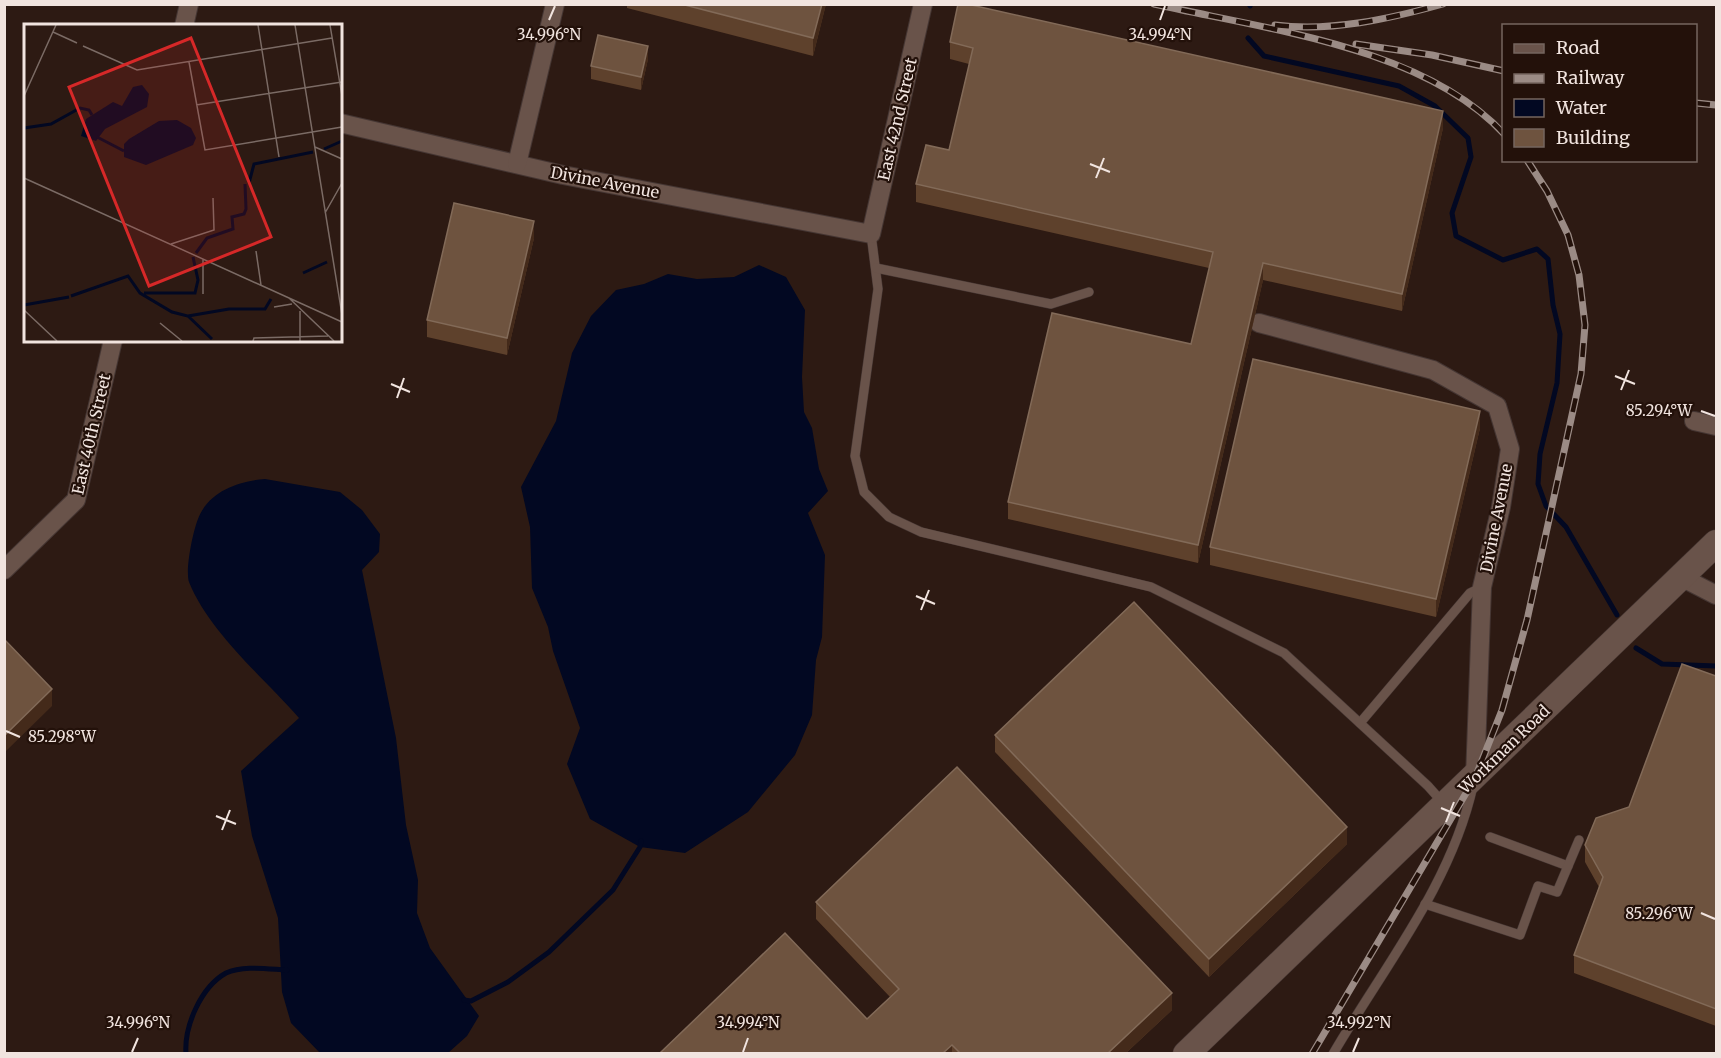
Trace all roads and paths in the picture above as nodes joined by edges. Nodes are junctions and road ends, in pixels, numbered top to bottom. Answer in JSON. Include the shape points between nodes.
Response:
{"nodes":[{"id":1,"x":189,"y":4,"type":"edge"},
{"id":2,"x":555,"y":4,"type":"edge"},
{"id":3,"x":923,"y":4,"type":"edge"},
{"id":4,"x":184,"y":24,"type":"edge"},
{"id":5,"x":342,"y":123,"type":"edge"},
{"id":6,"x":517,"y":164,"type":"junction"},
{"id":7,"x":872,"y":234,"type":"junction"},
{"id":8,"x":876,"y":267,"type":"junction"},
{"id":9,"x":1089,"y":292,"type":"dead end"},
{"id":10,"x":1259,"y":323,"type":"dead end"},
{"id":11,"x":113,"y":342,"type":"edge"},
{"id":12,"x":1694,"y":421,"type":"dead end"},
{"id":13,"x":1716,"y":426,"type":"edge"},
{"id":14,"x":1716,"y":543,"type":"edge"},
{"id":15,"x":4,"y":570,"type":"edge"},
{"id":16,"x":1681,"y":577,"type":"junction"},
{"id":17,"x":1482,"y":587,"type":"junction"},
{"id":18,"x":1716,"y":595,"type":"edge"},
{"id":19,"x":1360,"y":723,"type":"junction"},
{"id":20,"x":1475,"y":778,"type":"junction"},
{"id":21,"x":1445,"y":806,"type":"junction"},
{"id":22,"x":1490,"y":837,"type":"dead end"},
{"id":23,"x":1580,"y":840,"type":"dead end"},
{"id":24,"x":1568,"y":866,"type":"junction"},
{"id":25,"x":1425,"y":903,"type":"junction"},
{"id":26,"x":1186,"y":1053,"type":"edge"},
{"id":27,"x":1333,"y":1053,"type":"edge"}],
"edges":[{"from":1,"to":4,"type":"street"},
{"from":2,"to":6,"type":"street"},
{"from":3,"to":7,"type":"street","name":"East 42nd Street"},
{"from":5,"to":6,"type":"street","name":"Divine Avenue"},
{"from":6,"to":7,"type":"street","name":"Divine Avenue"},
{"from":7,"to":8,"type":"lane"},
{"from":8,"to":9,"type":"lane","via":[[1051,304]]},
{"from":8,"to":19,"type":"lane","via":[[878,289],[855,456],[864,492],[889,517],[921,532],[1151,587],[1284,652]]},
{"from":10,"to":17,"type":"street","name":"Divine Avenue","via":[[1433,370],[1497,406],[1510,448]]},
{"from":11,"to":15,"type":"street","name":"East 40th Street","via":[[76,500]]},
{"from":12,"to":13,"type":"street"},
{"from":14,"to":16,"type":"street","name":"Workman Road"},
{"from":16,"to":18,"type":"street"},
{"from":16,"to":20,"type":"street","name":"Workman Road"},
{"from":17,"to":19,"type":"lane","via":[[1470,592]]},
{"from":17,"to":20,"type":"street","name":"Divine Avenue"},
{"from":19,"to":21,"type":"lane"},
{"from":20,"to":21,"type":"street","name":"Workman Road"},
{"from":20,"to":25,"type":"lane","via":[[1465,821]]},
{"from":21,"to":26,"type":"street","name":"Workman Road"},
{"from":22,"to":24,"type":"lane"},
{"from":23,"to":24,"type":"lane"},
{"from":24,"to":25,"type":"lane","via":[[1557,892],[1538,886],[1520,935]]},
{"from":25,"to":27,"type":"lane"}]}
